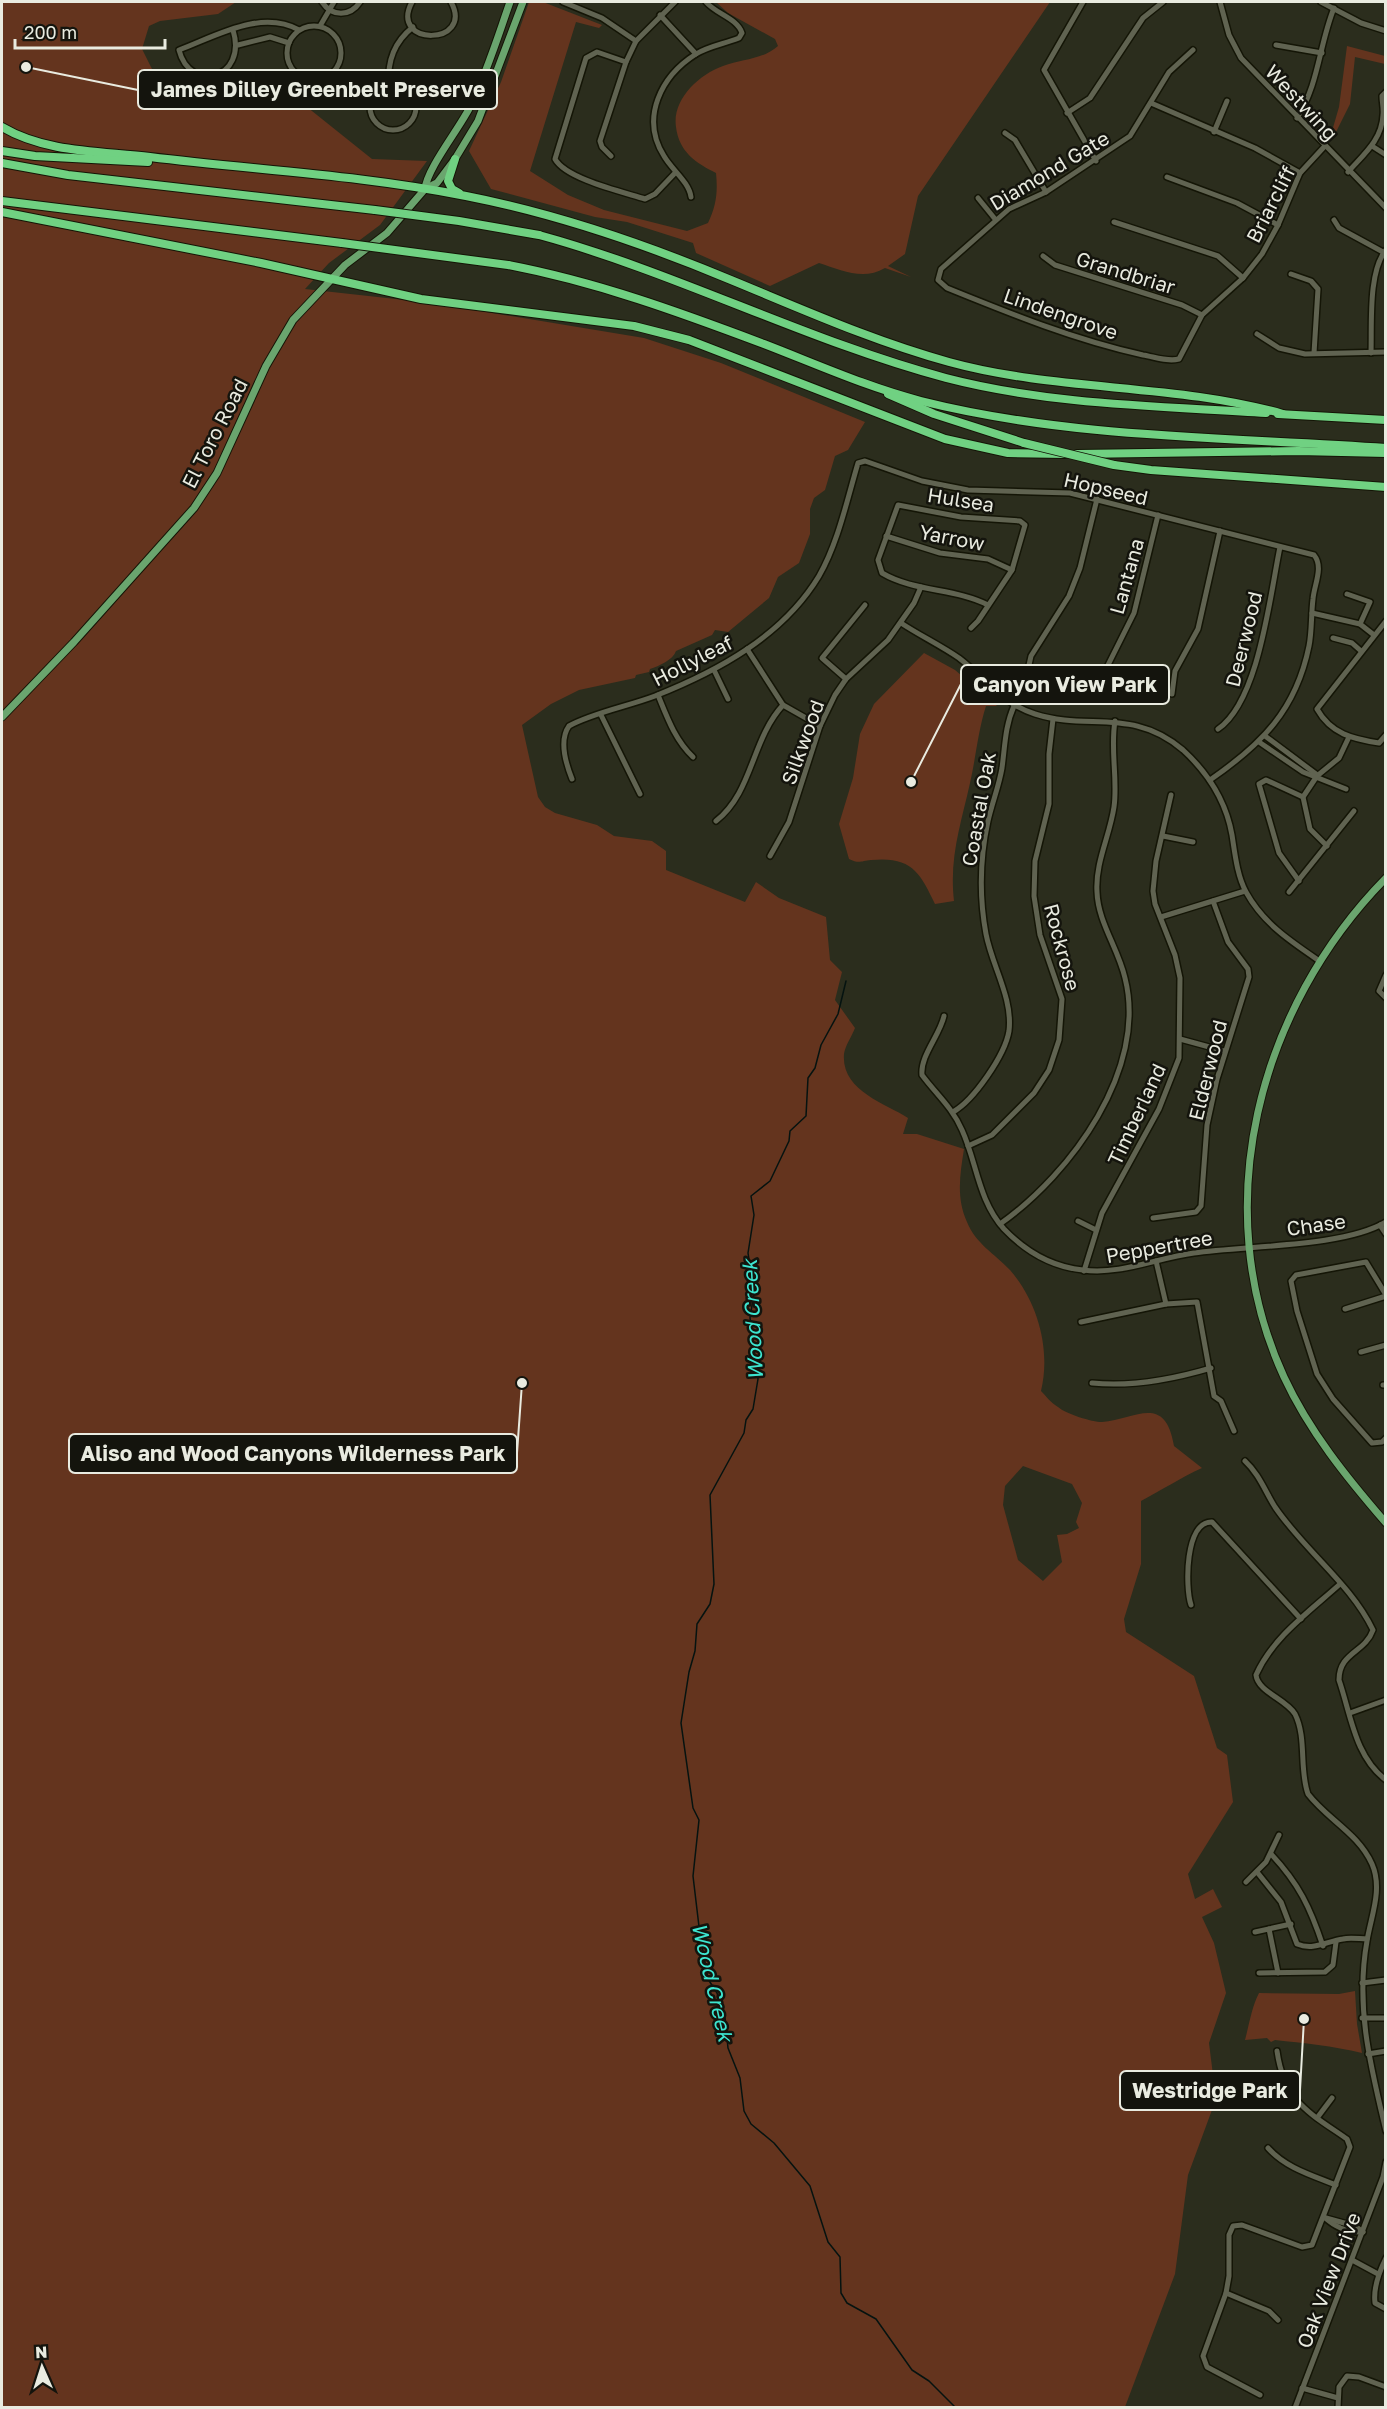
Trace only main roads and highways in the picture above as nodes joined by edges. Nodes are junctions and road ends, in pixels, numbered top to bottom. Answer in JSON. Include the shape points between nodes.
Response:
{"nodes":[{"id":1,"x":510,"y":2,"type":"edge"},
{"id":2,"x":523,"y":2,"type":"edge"},
{"id":3,"x":2,"y":127,"type":"edge"},
{"id":4,"x":2,"y":151,"type":"edge"},
{"id":5,"x":455,"y":159,"type":"junction"},
{"id":6,"x":168,"y":161,"type":"junction"},
{"id":7,"x":2,"y":163,"type":"edge"},
{"id":8,"x":425,"y":189,"type":"junction"},
{"id":9,"x":463,"y":195,"type":"junction"},
{"id":10,"x":2,"y":201,"type":"edge"},
{"id":11,"x":2,"y":212,"type":"edge"},
{"id":12,"x":330,"y":280,"type":"junction"},
{"id":13,"x":879,"y":389,"type":"junction"},
{"id":14,"x":1283,"y":414,"type":"junction"},
{"id":15,"x":1386,"y":420,"type":"edge"},
{"id":16,"x":1386,"y":448,"type":"edge"},
{"id":17,"x":1386,"y":453,"type":"edge"},
{"id":18,"x":1386,"y":488,"type":"edge"},
{"id":19,"x":2,"y":717,"type":"edge"},
{"id":20,"x":1386,"y":878,"type":"edge"},
{"id":21,"x":1386,"y":1523,"type":"edge"}],
"edges":[{"from":1,"to":8,"type":"main road","name":"El Toro Road","via":[[471,106],[426,176]]},
{"from":2,"to":5,"type":"main road","name":"El Toro Road","via":[[478,121]]},
{"from":3,"to":6,"type":"highway","via":[[40,144]]},
{"from":4,"to":6,"type":"highway"},
{"from":5,"to":8,"type":"main road","name":"El Toro Road","via":[[437,183]]},
{"from":5,"to":9,"type":"highway","via":[[449,184]]},
{"from":6,"to":8,"type":"highway","via":[[316,173]]},
{"from":7,"to":14,"type":"highway","bridge":true,"via":[[68,175],[459,220],[539,235],[598,251],[833,343],[947,378],[1072,399]]},
{"from":8,"to":9,"type":"highway"},
{"from":8,"to":12,"type":"main road","name":"El Toro Road","via":[[387,233]]},
{"from":9,"to":14,"type":"highway","via":[[570,220],[667,254],[880,342],[953,363],[1053,382],[1247,404]]},
{"from":10,"to":13,"type":"highway","bridge":true,"via":[[508,265],[641,298]]},
{"from":11,"to":12,"type":"highway"},
{"from":12,"to":17,"type":"highway","via":[[421,299],[660,331],[945,439],[1008,453]]},
{"from":12,"to":19,"type":"main road","name":"El Toro Road","via":[[282,336],[222,464],[194,508]]},
{"from":13,"to":16,"type":"highway","via":[[968,412],[1050,426]]},
{"from":13,"to":18,"type":"highway","bridge":true,"via":[[925,411],[1024,443],[1114,465]]},
{"from":14,"to":15,"type":"highway"},
{"from":20,"to":21,"type":"main road","via":[[1343,926],[1298,996],[1278,1041],[1258,1107],[1249,1179],[1249,1248],[1259,1305],[1291,1392],[1331,1456]]}]}
